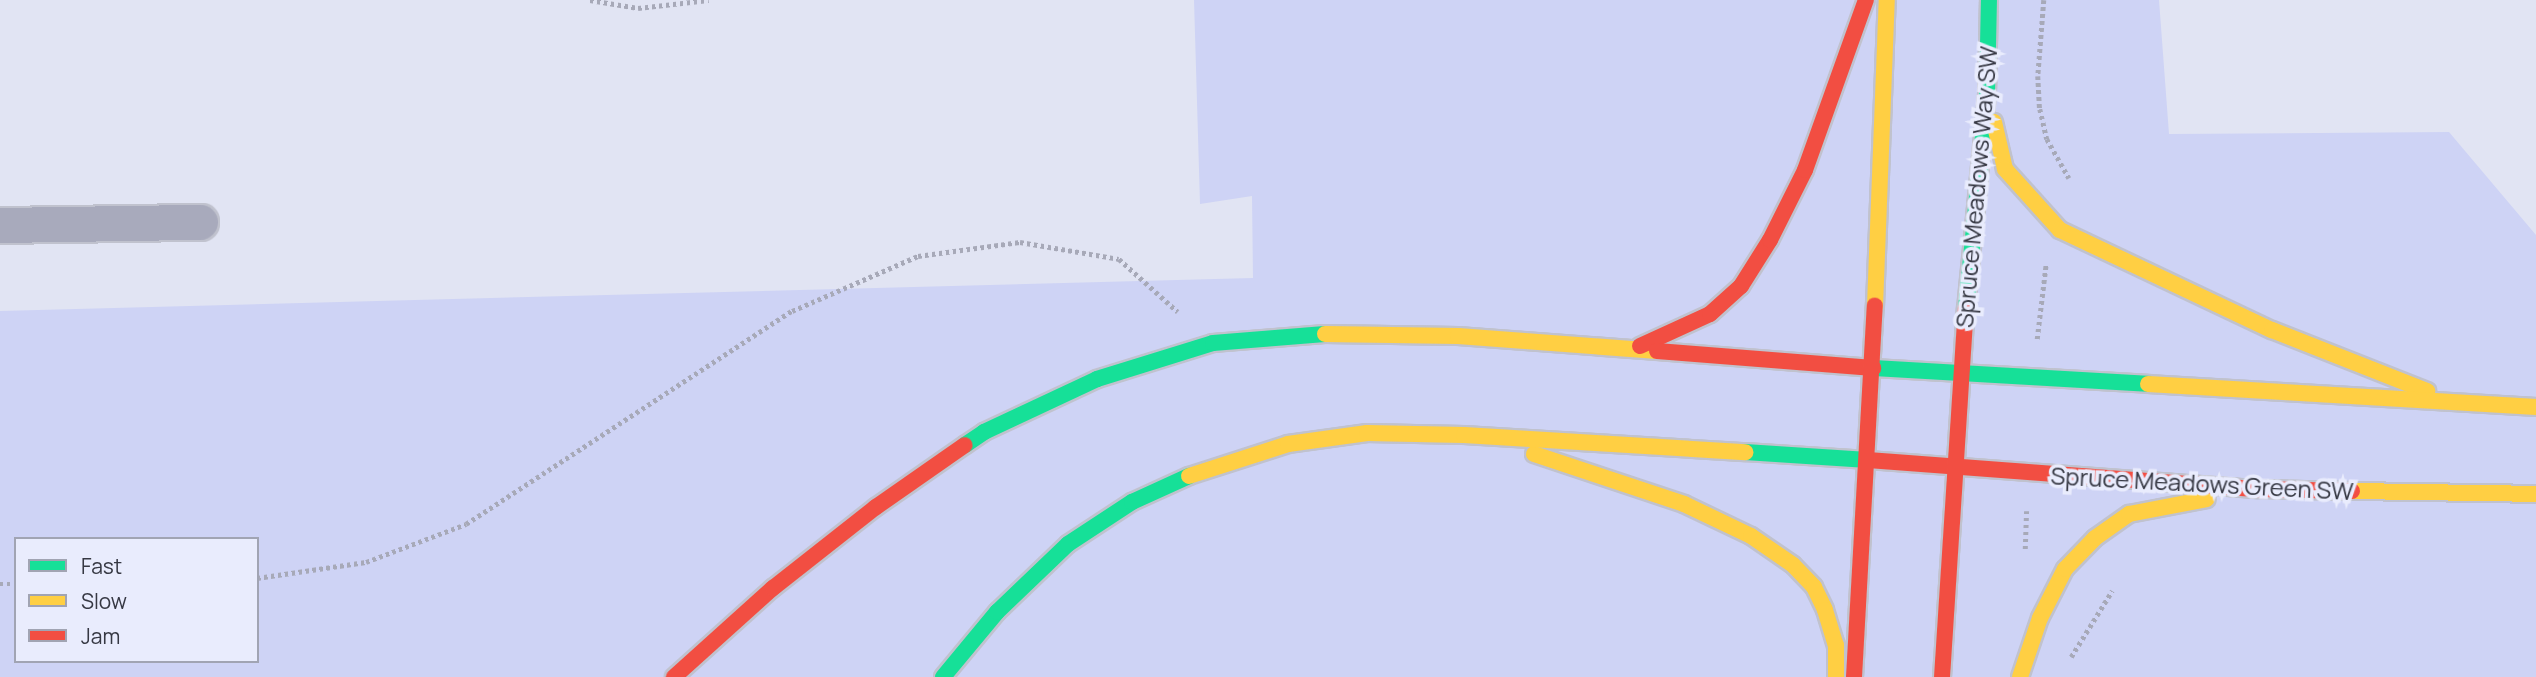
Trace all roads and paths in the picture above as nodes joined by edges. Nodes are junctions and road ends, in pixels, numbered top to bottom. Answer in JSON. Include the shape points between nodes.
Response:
{"nodes":[{"id":1,"x":590,"y":0,"type":"edge"},
{"id":2,"x":709,"y":0,"type":"edge"},
{"id":3,"x":1866,"y":0,"type":"edge"},
{"id":4,"x":1887,"y":0,"type":"edge"},
{"id":5,"x":1989,"y":0,"type":"edge"},
{"id":6,"x":2044,"y":0,"type":"edge"},
{"id":7,"x":1987,"y":93,"type":"junction"},
{"id":8,"x":200,"y":222,"type":"dead end"},
{"id":9,"x":0,"y":225,"type":"edge"},
{"id":10,"x":2060,"y":230,"type":"junction"},
{"id":11,"x":1213,"y":343,"type":"junction"},
{"id":12,"x":1637,"y":347,"type":"junction"},
{"id":13,"x":1873,"y":369,"type":"junction"},
{"id":14,"x":1960,"y":375,"type":"junction"},
{"id":15,"x":2034,"y":378,"type":"junction"},
{"id":16,"x":2462,"y":405,"type":"junction"},
{"id":17,"x":2536,"y":407,"type":"edge"},
{"id":18,"x":1464,"y":435,"type":"junction"},
{"id":19,"x":1868,"y":460,"type":"junction"},
{"id":20,"x":1954,"y":468,"type":"junction"},
{"id":21,"x":2027,"y":473,"type":"junction"},
{"id":22,"x":2258,"y":489,"type":"junction"},
{"id":23,"x":2536,"y":494,"type":"edge"},
{"id":24,"x":2025,"y":549,"type":"dead end"},
{"id":25,"x":259,"y":578,"type":"edge"},
{"id":26,"x":2112,"y":591,"type":"dead end"},
{"id":27,"x":2066,"y":666,"type":"dead end"},
{"id":28,"x":674,"y":677,"type":"edge"},
{"id":29,"x":943,"y":677,"type":"edge"},
{"id":30,"x":1836,"y":677,"type":"edge"},
{"id":31,"x":1854,"y":677,"type":"edge"},
{"id":32,"x":1942,"y":677,"type":"edge"},
{"id":33,"x":2020,"y":677,"type":"edge"}],
"edges":[{"from":1,"to":2,"type":"path","via":[[638,8]]},
{"from":3,"to":12,"type":"main road","via":[[1805,170],[1741,286],[1710,314]]},
{"from":4,"to":13,"type":"main road"},
{"from":5,"to":7,"type":"main road","name":"Spruce Meadows Way SW"},
{"from":6,"to":10,"type":"path","via":[[2040,109],[2048,139],[2079,195]]},
{"from":7,"to":10,"type":"main road","via":[[2005,169]]},
{"from":7,"to":14,"type":"main road","name":"Spruce Meadows Way SW"},
{"from":8,"to":9,"type":"street"},
{"from":10,"to":15,"type":"path","via":[[2044,268]]},
{"from":10,"to":16,"type":"main road","via":[[2272,330]]},
{"from":11,"to":12,"type":"main road","via":[[1334,333]]},
{"from":11,"to":25,"type":"path","via":[[1119,259],[1020,242],[918,256],[792,311],[466,524],[366,562]]},
{"from":11,"to":28,"type":"main road","via":[[1097,379],[984,432],[876,507],[773,588]]},
{"from":12,"to":13,"type":"main road"},
{"from":13,"to":14,"type":"main road"},
{"from":13,"to":19,"type":"main road"},
{"from":14,"to":15,"type":"main road"},
{"from":14,"to":20,"type":"main road","name":"Spruce Meadows Way SW"},
{"from":15,"to":16,"type":"main road"},
{"from":16,"to":17,"type":"main road"},
{"from":18,"to":19,"type":"main road","name":"Spruce Meadows Green SW"},
{"from":18,"to":29,"type":"main road","via":[[1367,433],[1288,444],[1202,470],[1132,502],[1068,544],[996,612]]},
{"from":18,"to":30,"type":"main road","via":[[1652,492],[1751,536],[1793,565],[1814,587],[1836,645]]},
{"from":19,"to":20,"type":"main road","name":"Spruce Meadows Green SW"},
{"from":19,"to":31,"type":"main road"},
{"from":20,"to":21,"type":"main road","name":"Spruce Meadows Green SW"},
{"from":20,"to":32,"type":"main road","name":"Spruce Meadows Way SW"},
{"from":21,"to":22,"type":"main road","name":"Spruce Meadows Green SW"},
{"from":21,"to":24,"type":"path"},
{"from":22,"to":23,"type":"main road","name":"Spruce Meadows Green SW"},
{"from":22,"to":33,"type":"main road","via":[[2129,514],[2095,538],[2065,569],[2040,618]]},
{"from":26,"to":27,"type":"path"}]}
